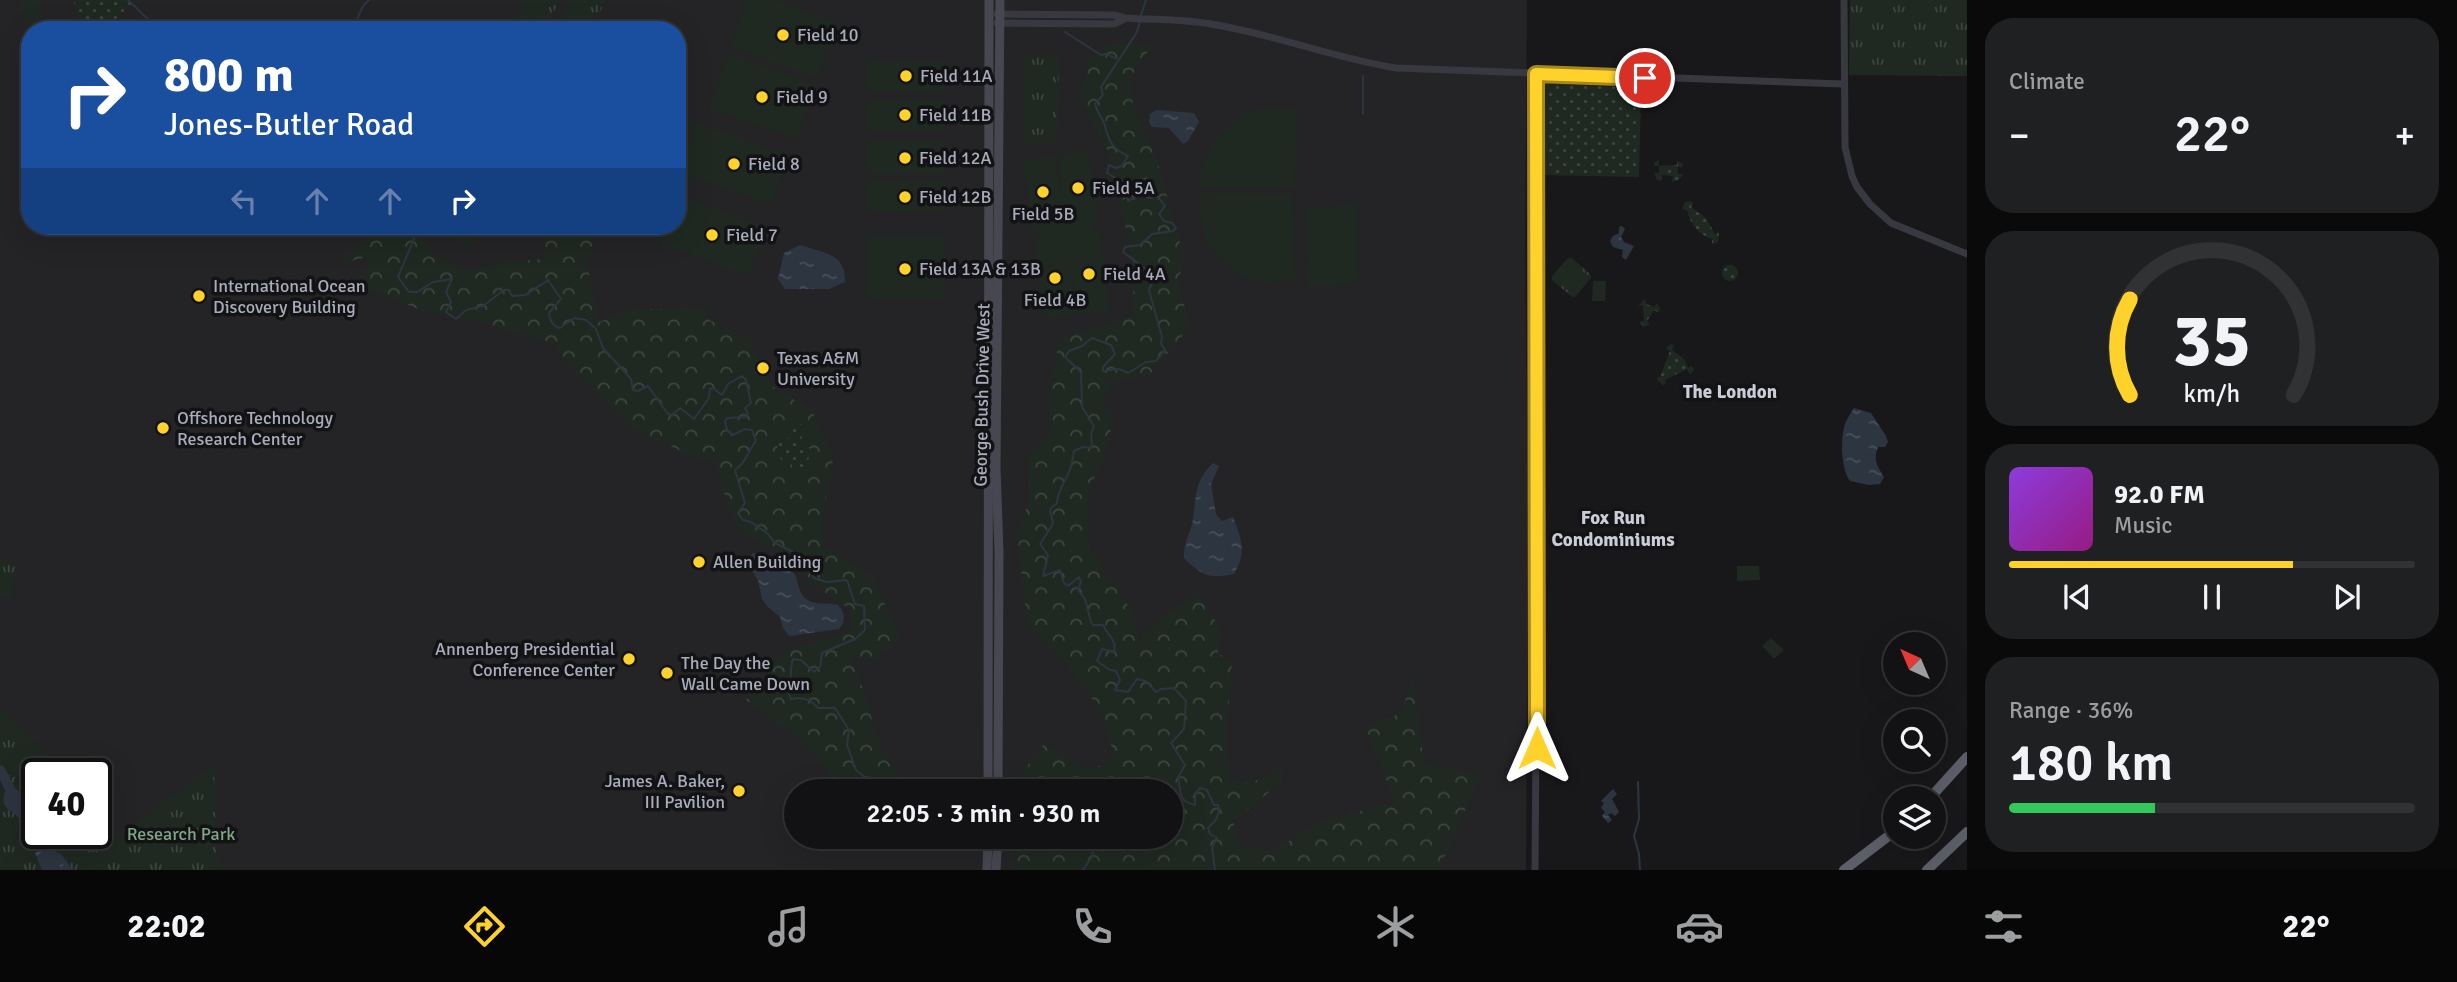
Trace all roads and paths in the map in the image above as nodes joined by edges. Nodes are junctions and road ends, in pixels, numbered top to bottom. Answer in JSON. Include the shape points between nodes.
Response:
{"nodes":[{"id":1,"x":989,"y":0,"type":"edge"},
{"id":2,"x":1000,"y":0,"type":"edge"},
{"id":3,"x":1844,"y":0,"type":"edge"},
{"id":4,"x":989,"y":18,"type":"junction"},
{"id":5,"x":1000,"y":19,"type":"junction"},
{"id":6,"x":1536,"y":74,"type":"junction"},
{"id":7,"x":1844,"y":84,"type":"junction"},
{"id":8,"x":1967,"y":254,"type":"edge"},
{"id":9,"x":1967,"y":757,"type":"edge"},
{"id":10,"x":988,"y":779,"type":"edge"},
{"id":11,"x":998,"y":779,"type":"edge"},
{"id":12,"x":1941,"y":786,"type":"edge"},
{"id":13,"x":1967,"y":832,"type":"edge"},
{"id":14,"x":1883,"y":840,"type":"edge"},
{"id":15,"x":988,"y":849,"type":"edge"},
{"id":16,"x":997,"y":849,"type":"edge"},
{"id":17,"x":987,"y":870,"type":"edge"},
{"id":18,"x":996,"y":870,"type":"edge"},
{"id":19,"x":1535,"y":870,"type":"edge"},
{"id":20,"x":1844,"y":870,"type":"edge"},
{"id":21,"x":1927,"y":870,"type":"edge"}],
"edges":[{"from":1,"to":4,"type":"main road","name":"George Bush Drive West"},
{"from":2,"to":5,"type":"main road","name":"George Bush Drive West"},
{"from":3,"to":7,"type":"street"},
{"from":4,"to":5,"type":"street"},
{"from":4,"to":10,"type":"main road","name":"George Bush Drive West"},
{"from":5,"to":6,"type":"street","via":[[1114,15],[1184,20],[1395,68]]},
{"from":5,"to":11,"type":"main road","name":"George Bush Drive West"},
{"from":6,"to":7,"type":"street"},
{"from":6,"to":19,"type":"street"},
{"from":7,"to":8,"type":"street","via":[[1846,156],[1864,197],[1891,223]]},
{"from":9,"to":12,"type":"highway"},
{"from":13,"to":21,"type":"highway"},
{"from":14,"to":20,"type":"highway"},
{"from":15,"to":17,"type":"main road"},
{"from":16,"to":18,"type":"main road"}]}
